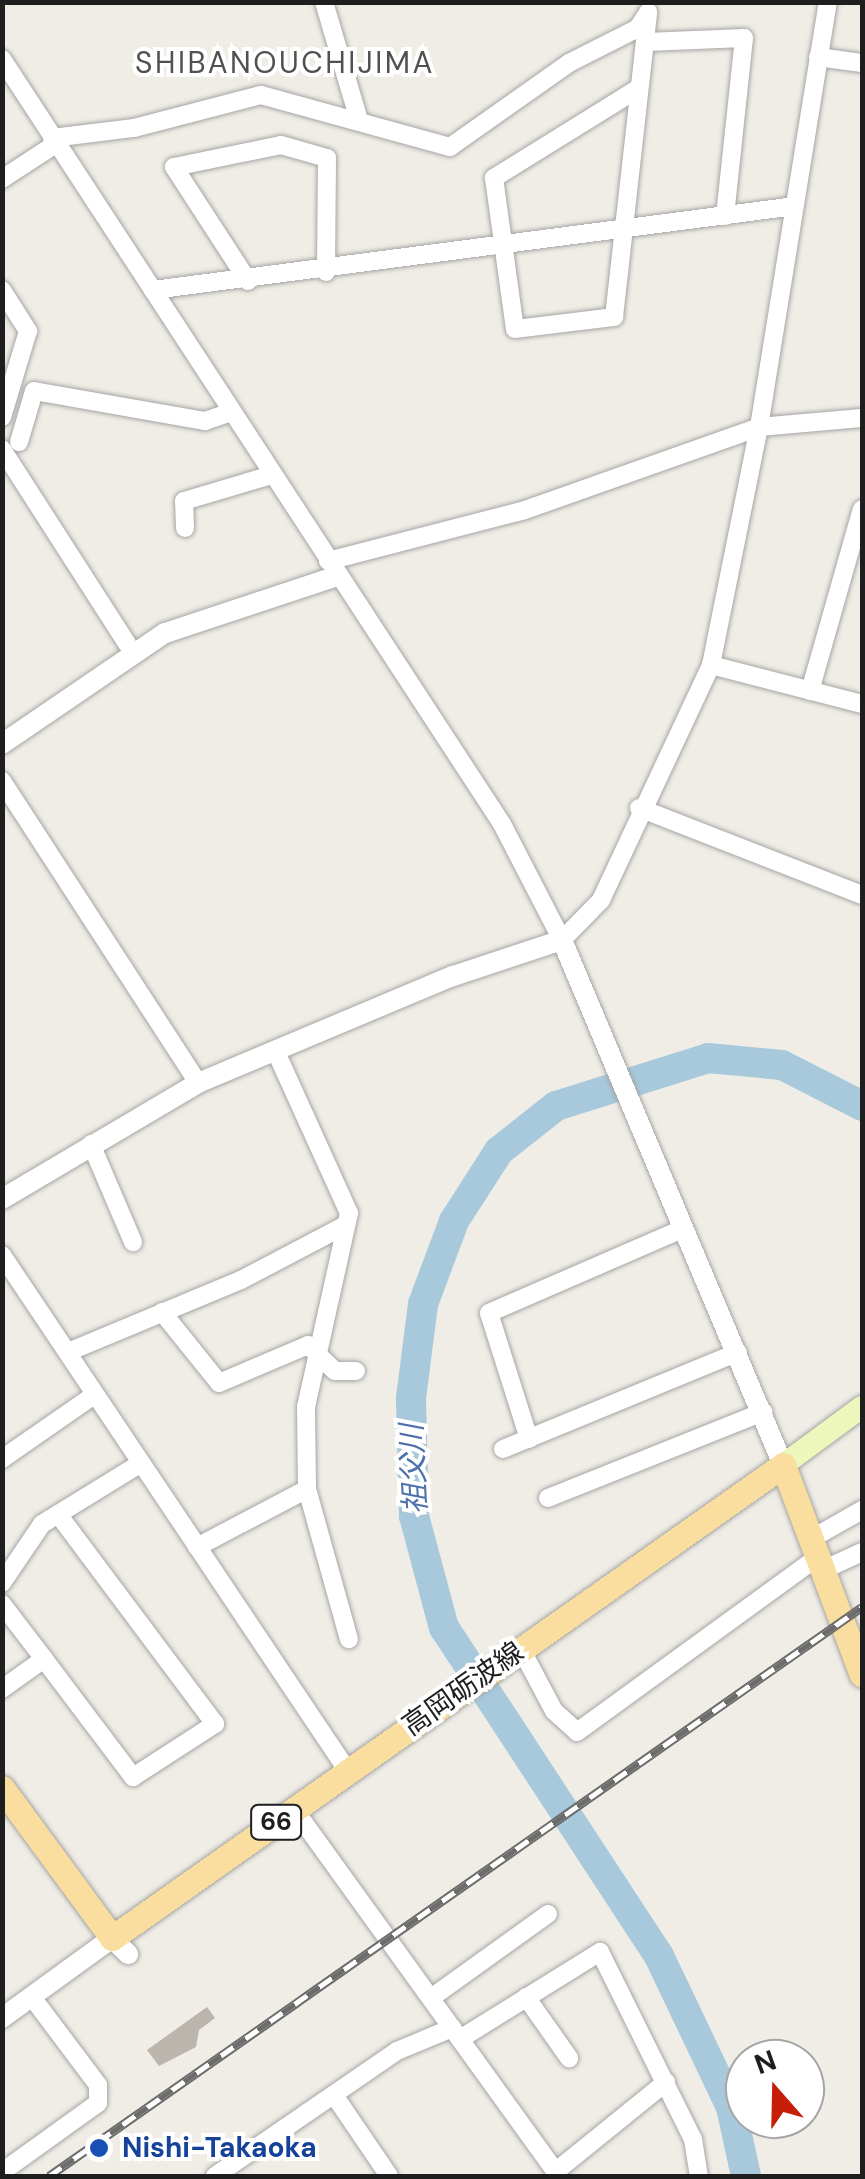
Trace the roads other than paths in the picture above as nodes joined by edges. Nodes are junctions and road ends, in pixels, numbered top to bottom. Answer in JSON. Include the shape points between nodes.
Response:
{"nodes":[{"id":1,"x":324,"y":2,"type":"edge"},
{"id":2,"x":808,"y":2,"type":"edge"},
{"id":3,"x":652,"y":8,"type":"edge"},
{"id":4,"x":827,"y":8,"type":"edge"},
{"id":5,"x":646,"y":42,"type":"junction"},
{"id":6,"x":818,"y":57,"type":"junction"},
{"id":7,"x":2,"y":59,"type":"edge"},
{"id":8,"x":862,"y":63,"type":"edge"},
{"id":9,"x":639,"y":88,"type":"junction"},
{"id":10,"x":358,"y":117,"type":"junction"},
{"id":11,"x":55,"y":141,"type":"junction"},
{"id":12,"x":2,"y":179,"type":"edge"},
{"id":13,"x":795,"y":206,"type":"junction"},
{"id":14,"x":725,"y":216,"type":"junction"},
{"id":15,"x":624,"y":231,"type":"junction"},
{"id":16,"x":504,"y":250,"type":"junction"},
{"id":17,"x":326,"y":272,"type":"junction"},
{"id":18,"x":248,"y":281,"type":"junction"},
{"id":19,"x":2,"y":290,"type":"edge"},
{"id":20,"x":153,"y":290,"type":"junction"},
{"id":21,"x":231,"y":412,"type":"junction"},
{"id":22,"x":2,"y":417,"type":"edge"},
{"id":23,"x":862,"y":418,"type":"edge"},
{"id":24,"x":759,"y":426,"type":"junction"},
{"id":25,"x":10,"y":445,"type":"edge"},
{"id":26,"x":271,"y":475,"type":"junction"},
{"id":27,"x":862,"y":509,"type":"edge"},
{"id":28,"x":185,"y":528,"type":"dead end"},
{"id":29,"x":333,"y":568,"type":"junction"},
{"id":30,"x":127,"y":644,"type":"dead end"},
{"id":31,"x":711,"y":666,"type":"junction"},
{"id":32,"x":810,"y":690,"type":"junction"},
{"id":33,"x":862,"y":704,"type":"edge"},
{"id":34,"x":2,"y":744,"type":"edge"},
{"id":35,"x":2,"y":782,"type":"edge"},
{"id":36,"x":639,"y":808,"type":"junction"},
{"id":37,"x":862,"y":895,"type":"edge"},
{"id":38,"x":562,"y":940,"type":"junction"},
{"id":39,"x":275,"y":1050,"type":"junction"},
{"id":40,"x":198,"y":1083,"type":"junction"},
{"id":41,"x":91,"y":1144,"type":"junction"},
{"id":42,"x":2,"y":1199,"type":"edge"},
{"id":43,"x":342,"y":1227,"type":"junction"},
{"id":44,"x":680,"y":1230,"type":"junction"},
{"id":45,"x":134,"y":1242,"type":"dead end"},
{"id":46,"x":2,"y":1255,"type":"edge"},
{"id":47,"x":162,"y":1312,"type":"junction"},
{"id":48,"x":68,"y":1352,"type":"junction"},
{"id":49,"x":738,"y":1352,"type":"junction"},
{"id":50,"x":320,"y":1357,"type":"junction"},
{"id":51,"x":356,"y":1370,"type":"dead end"},
{"id":52,"x":94,"y":1395,"type":"junction"},
{"id":53,"x":862,"y":1407,"type":"edge"},
{"id":54,"x":763,"y":1412,"type":"junction"},
{"id":55,"x":529,"y":1438,"type":"junction"},
{"id":56,"x":503,"y":1449,"type":"dead end"},
{"id":57,"x":5,"y":1453,"type":"edge"},
{"id":58,"x":140,"y":1464,"type":"junction"},
{"id":59,"x":784,"y":1465,"type":"junction"},
{"id":60,"x":307,"y":1489,"type":"junction"},
{"id":61,"x":548,"y":1498,"type":"dead end"},
{"id":62,"x":862,"y":1510,"type":"edge"},
{"id":63,"x":58,"y":1514,"type":"junction"},
{"id":64,"x":197,"y":1547,"type":"junction"},
{"id":65,"x":862,"y":1552,"type":"edge"},
{"id":66,"x":817,"y":1555,"type":"junction"},
{"id":67,"x":2,"y":1583,"type":"edge"},
{"id":68,"x":2,"y":1604,"type":"edge"},
{"id":69,"x":349,"y":1638,"type":"dead end"},
{"id":70,"x":511,"y":1656,"type":"junction"},
{"id":71,"x":44,"y":1659,"type":"junction"},
{"id":72,"x":862,"y":1675,"type":"edge"},
{"id":73,"x":2,"y":1690,"type":"edge"},
{"id":74,"x":348,"y":1770,"type":"junction"},
{"id":75,"x":2,"y":1788,"type":"edge"},
{"id":76,"x":294,"y":1809,"type":"junction"},
{"id":77,"x":548,"y":1914,"type":"dead end"},
{"id":78,"x":120,"y":1946,"type":"junction"},
{"id":79,"x":32,"y":1997,"type":"junction"},
{"id":80,"x":431,"y":1998,"type":"junction"},
{"id":81,"x":526,"y":1998,"type":"junction"},
{"id":82,"x":2,"y":2018,"type":"edge"},
{"id":83,"x":456,"y":2034,"type":"junction"},
{"id":84,"x":569,"y":2058,"type":"dead end"},
{"id":85,"x":666,"y":2082,"type":"junction"},
{"id":86,"x":334,"y":2094,"type":"junction"},
{"id":87,"x":2,"y":2172,"type":"edge"},
{"id":88,"x":557,"y":2174,"type":"edge"},
{"id":89,"x":216,"y":2176,"type":"edge"},
{"id":90,"x":389,"y":2176,"type":"edge"},
{"id":91,"x":698,"y":2176,"type":"edge"}],
"edges":[{"from":1,"to":10,"type":"street"},
{"from":2,"to":4,"type":"street"},
{"from":3,"to":5,"type":"street"},
{"from":3,"to":10,"type":"street","via":[[638,28],[569,63],[450,148]]},
{"from":4,"to":6,"type":"street"},
{"from":5,"to":9,"type":"street"},
{"from":5,"to":14,"type":"street","via":[[744,38]]},
{"from":6,"to":8,"type":"street"},
{"from":6,"to":13,"type":"street"},
{"from":7,"to":11,"type":"street"},
{"from":9,"to":15,"type":"street"},
{"from":9,"to":16,"type":"street","via":[[494,178]]},
{"from":10,"to":11,"type":"street","via":[[261,95]]},
{"from":11,"to":12,"type":"street"},
{"from":11,"to":20,"type":"street"},
{"from":13,"to":14,"type":"street"},
{"from":13,"to":24,"type":"street"},
{"from":14,"to":15,"type":"street"},
{"from":15,"to":16,"type":"street"},
{"from":15,"to":16,"type":"street","via":[[614,317],[515,329]]},
{"from":16,"to":17,"type":"street"},
{"from":17,"to":18,"type":"street"},
{"from":17,"to":18,"type":"street","via":[[333,172],[327,158],[281,145],[174,166]]},
{"from":18,"to":20,"type":"street"},
{"from":19,"to":22,"type":"street","via":[[28,331]]},
{"from":20,"to":21,"type":"street"},
{"from":21,"to":25,"type":"street","via":[[205,420],[34,391]]},
{"from":21,"to":26,"type":"street"},
{"from":23,"to":24,"type":"street"},
{"from":24,"to":29,"type":"street","via":[[525,510]]},
{"from":24,"to":31,"type":"street"},
{"from":25,"to":30,"type":"street"},
{"from":26,"to":28,"type":"street","via":[[184,501]]},
{"from":26,"to":29,"type":"street"},
{"from":27,"to":32,"type":"street"},
{"from":29,"to":34,"type":"street","via":[[165,633]]},
{"from":29,"to":38,"type":"street","via":[[502,824]]},
{"from":31,"to":32,"type":"street"},
{"from":31,"to":36,"type":"street"},
{"from":32,"to":33,"type":"street"},
{"from":35,"to":40,"type":"street"},
{"from":36,"to":37,"type":"street"},
{"from":36,"to":38,"type":"street","via":[[596,910]]},
{"from":38,"to":39,"type":"street"},
{"from":38,"to":44,"type":"street"},
{"from":39,"to":40,"type":"street"},
{"from":39,"to":43,"type":"street","via":[[350,1214]]},
{"from":40,"to":41,"type":"street"},
{"from":41,"to":42,"type":"street"},
{"from":41,"to":45,"type":"street"},
{"from":43,"to":47,"type":"street"},
{"from":43,"to":50,"type":"street"},
{"from":44,"to":49,"type":"street"},
{"from":44,"to":55,"type":"street","via":[[489,1313]]},
{"from":46,"to":48,"type":"street"},
{"from":47,"to":48,"type":"street"},
{"from":47,"to":50,"type":"street","via":[[218,1383],[308,1345]]},
{"from":48,"to":52,"type":"street"},
{"from":49,"to":54,"type":"street"},
{"from":49,"to":55,"type":"street"},
{"from":50,"to":51,"type":"street","via":[[335,1371]]},
{"from":50,"to":60,"type":"street","via":[[306,1407]]},
{"from":52,"to":57,"type":"street"},
{"from":52,"to":58,"type":"street"},
{"from":53,"to":59,"type":"main road"},
{"from":54,"to":59,"type":"street"},
{"from":54,"to":61,"type":"street"},
{"from":55,"to":56,"type":"street"},
{"from":58,"to":63,"type":"street"},
{"from":58,"to":64,"type":"street"},
{"from":59,"to":66,"type":"main road"},
{"from":59,"to":70,"type":"main road","name":"高岡砺波線","number":"66"},
{"from":60,"to":64,"type":"street"},
{"from":60,"to":69,"type":"street"},
{"from":62,"to":66,"type":"street"},
{"from":63,"to":67,"type":"street","via":[[42,1524]]},
{"from":63,"to":71,"type":"street","via":[[215,1724],[132,1777]]},
{"from":64,"to":74,"type":"street"},
{"from":65,"to":66,"type":"street"},
{"from":66,"to":70,"type":"street","via":[[577,1732]]},
{"from":66,"to":72,"type":"main road"},
{"from":68,"to":71,"type":"street"},
{"from":70,"to":74,"type":"main road","name":"高岡砺波線","number":"66"},
{"from":71,"to":73,"type":"street"},
{"from":74,"to":76,"type":"main road","name":"高岡砺波線","number":"66"},
{"from":75,"to":78,"type":"main road"},
{"from":76,"to":78,"type":"main road","name":"高岡砺波線","number":"66"},
{"from":76,"to":80,"type":"street"},
{"from":77,"to":80,"type":"street"},
{"from":78,"to":79,"type":"street"},
{"from":79,"to":82,"type":"street"},
{"from":79,"to":87,"type":"street","via":[[98,2085],[98,2102]]},
{"from":80,"to":83,"type":"street"},
{"from":81,"to":83,"type":"street"},
{"from":81,"to":84,"type":"street"},
{"from":81,"to":85,"type":"street","via":[[600,1952]]},
{"from":83,"to":86,"type":"street","via":[[397,2051]]},
{"from":83,"to":88,"type":"street"},
{"from":85,"to":88,"type":"street"},
{"from":85,"to":91,"type":"street","via":[[693,2139]]},
{"from":86,"to":89,"type":"street"},
{"from":86,"to":90,"type":"street"}]}
